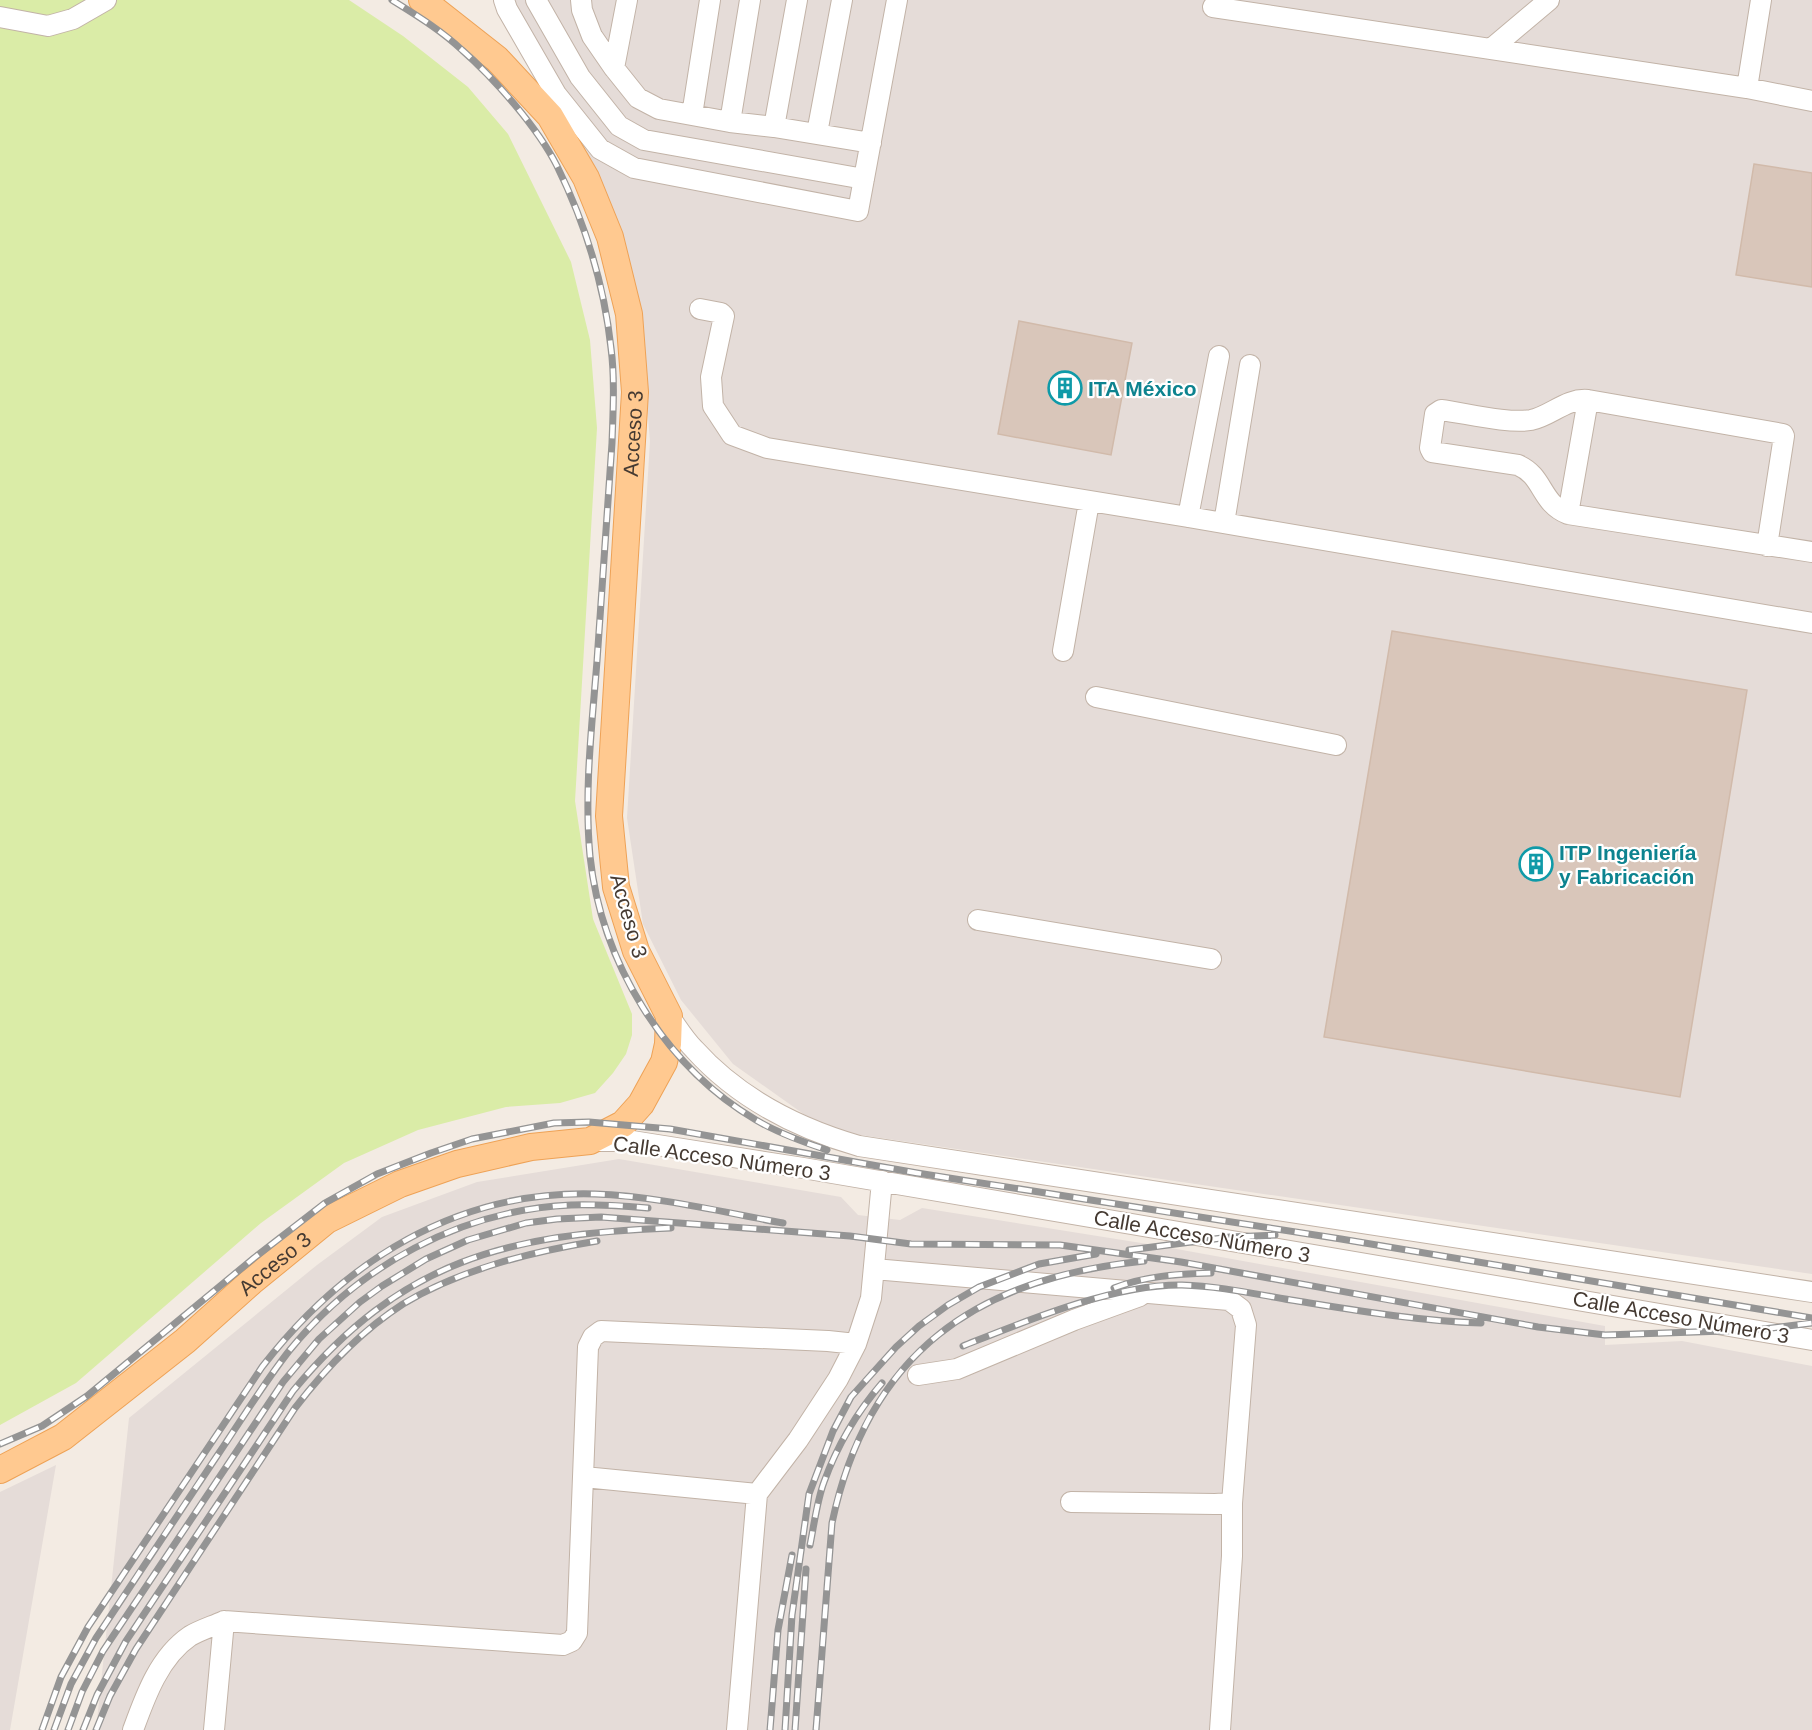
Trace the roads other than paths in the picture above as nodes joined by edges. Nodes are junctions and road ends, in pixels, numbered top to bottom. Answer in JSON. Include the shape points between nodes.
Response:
{"nodes":[{"id":1,"x":106,"y":0,"type":"edge"},
{"id":2,"x":504,"y":0,"type":"edge"},
{"id":3,"x":536,"y":0,"type":"edge"},
{"id":4,"x":581,"y":0,"type":"edge"},
{"id":5,"x":627,"y":0,"type":"edge"},
{"id":6,"x":710,"y":0,"type":"edge"},
{"id":7,"x":750,"y":0,"type":"edge"},
{"id":8,"x":797,"y":0,"type":"edge"},
{"id":9,"x":842,"y":0,"type":"edge"},
{"id":10,"x":897,"y":0,"type":"edge"},
{"id":11,"x":1550,"y":0,"type":"edge"},
{"id":12,"x":1761,"y":0,"type":"edge"},
{"id":13,"x":434,"y":5,"type":"edge"},
{"id":14,"x":1214,"y":8,"type":"dead end"},
{"id":15,"x":0,"y":16,"type":"edge"},
{"id":16,"x":1491,"y":49,"type":"junction"},
{"id":17,"x":614,"y":68,"type":"junction"},
{"id":18,"x":1747,"y":88,"type":"junction"},
{"id":19,"x":1812,"y":101,"type":"edge"},
{"id":20,"x":692,"y":115,"type":"junction"},
{"id":21,"x":730,"y":122,"type":"junction"},
{"id":22,"x":774,"y":127,"type":"junction"},
{"id":23,"x":817,"y":133,"type":"junction"},
{"id":24,"x":871,"y":143,"type":"junction"},
{"id":25,"x":864,"y":179,"type":"junction"},
{"id":26,"x":700,"y":309,"type":"dead end"},
{"id":27,"x":1219,"y":357,"type":"dead end"},
{"id":28,"x":1250,"y":365,"type":"dead end"},
{"id":29,"x":1588,"y":399,"type":"junction"},
{"id":30,"x":1089,"y":502,"type":"junction"},
{"id":31,"x":1568,"y":514,"type":"junction"},
{"id":32,"x":1188,"y":517,"type":"junction"},
{"id":33,"x":1224,"y":523,"type":"junction"},
{"id":34,"x":1767,"y":546,"type":"junction"},
{"id":35,"x":1812,"y":552,"type":"edge"},
{"id":36,"x":1812,"y":623,"type":"edge"},
{"id":37,"x":1063,"y":651,"type":"dead end"},
{"id":38,"x":1096,"y":697,"type":"dead end"},
{"id":39,"x":1336,"y":745,"type":"dead end"},
{"id":40,"x":978,"y":920,"type":"dead end"},
{"id":41,"x":1211,"y":959,"type":"dead end"},
{"id":42,"x":669,"y":1016,"type":"junction"},
{"id":43,"x":590,"y":1141,"type":"junction"},
{"id":44,"x":882,"y":1181,"type":"junction"},
{"id":45,"x":874,"y":1269,"type":"junction"},
{"id":46,"x":1812,"y":1292,"type":"edge"},
{"id":47,"x":1146,"y":1294,"type":"junction"},
{"id":48,"x":1812,"y":1340,"type":"edge"},
{"id":49,"x":856,"y":1344,"type":"junction"},
{"id":50,"x":918,"y":1375,"type":"dead end"},
{"id":51,"x":0,"y":1470,"type":"edge"},
{"id":52,"x":584,"y":1477,"type":"junction"},
{"id":53,"x":757,"y":1494,"type":"junction"},
{"id":54,"x":1071,"y":1502,"type":"dead end"},
{"id":55,"x":1232,"y":1503,"type":"junction"},
{"id":56,"x":224,"y":1621,"type":"junction"},
{"id":57,"x":133,"y":1730,"type":"edge"},
{"id":58,"x":214,"y":1730,"type":"edge"},
{"id":59,"x":737,"y":1730,"type":"edge"},
{"id":60,"x":1220,"y":1730,"type":"edge"}],
"edges":[{"from":1,"to":15,"type":"street","via":[[48,26]]},
{"from":2,"to":25,"type":"street","via":[[556,94],[600,149],[634,168],[858,211]]},
{"from":3,"to":25,"type":"street","via":[[580,77],[620,126],[644,140]]},
{"from":4,"to":17,"type":"street","via":[[592,36]]},
{"from":5,"to":17,"type":"street"},
{"from":6,"to":20,"type":"street"},
{"from":7,"to":21,"type":"street"},
{"from":8,"to":22,"type":"street"},
{"from":9,"to":23,"type":"street"},
{"from":10,"to":24,"type":"street"},
{"from":11,"to":16,"type":"street"},
{"from":12,"to":18,"type":"street"},
{"from":13,"to":42,"type":"main road","name":"Acceso 3","via":[[497,58],[550,116],[586,178],[610,237],[629,314],[635,392],[609,816],[616,886],[629,930]]},
{"from":14,"to":16,"type":"street"},
{"from":16,"to":18,"type":"street"},
{"from":17,"to":20,"type":"street","via":[[638,98]]},
{"from":18,"to":19,"type":"street"},
{"from":20,"to":21,"type":"street"},
{"from":21,"to":22,"type":"street"},
{"from":22,"to":23,"type":"street"},
{"from":23,"to":24,"type":"street"},
{"from":24,"to":25,"type":"street"},
{"from":26,"to":30,"type":"street","via":[[724,316],[711,377],[713,406],[732,435],[767,448]]},
{"from":27,"to":32,"type":"street"},
{"from":28,"to":33,"type":"street"},
{"from":29,"to":31,"type":"street"},
{"from":29,"to":31,"type":"street","via":[[1573,400],[1532,420],[1441,410],[1436,414],[1430,448],[1432,452],[1518,465],[1533,475],[1550,503]]},
{"from":29,"to":34,"type":"street","via":[[1783,434]]},
{"from":30,"to":32,"type":"street"},
{"from":30,"to":37,"type":"street"},
{"from":31,"to":34,"type":"street"},
{"from":32,"to":33,"type":"street"},
{"from":33,"to":36,"type":"street"},
{"from":34,"to":35,"type":"street"},
{"from":38,"to":39,"type":"street"},
{"from":40,"to":41,"type":"street"},
{"from":42,"to":43,"type":"main road","name":"Acceso 3","via":[[669,1044],[664,1062],[641,1104],[623,1124]]},
{"from":42,"to":46,"type":"street","name":"Calle Acceso Número 3","via":[[708,1063],[765,1107],[825,1136],[859,1146]]},
{"from":43,"to":44,"type":"street","name":"Calle Acceso Número 3","via":[[632,1141]]},
{"from":43,"to":51,"type":"main road","name":"Acceso 3","via":[[531,1147],[457,1164],[400,1184],[327,1220],[185,1341],[63,1437]]},
{"from":44,"to":45,"type":"street"},
{"from":44,"to":48,"type":"street","name":"Calle Acceso Número 3"},
{"from":45,"to":47,"type":"street"},
{"from":45,"to":49,"type":"street","via":[[871,1298]]},
{"from":47,"to":50,"type":"street","via":[[957,1370]]},
{"from":47,"to":55,"type":"street","via":[[1229,1300],[1241,1309],[1246,1325]]},
{"from":49,"to":52,"type":"street","via":[[601,1331],[588,1347]]},
{"from":49,"to":53,"type":"street","via":[[798,1440]]},
{"from":52,"to":53,"type":"street"},
{"from":52,"to":56,"type":"street","via":[[577,1633],[563,1645]]},
{"from":53,"to":59,"type":"street"},
{"from":54,"to":55,"type":"street"},
{"from":55,"to":60,"type":"street"},
{"from":56,"to":57,"type":"street","via":[[190,1636],[167,1659],[148,1689]]},
{"from":56,"to":58,"type":"street"}]}
